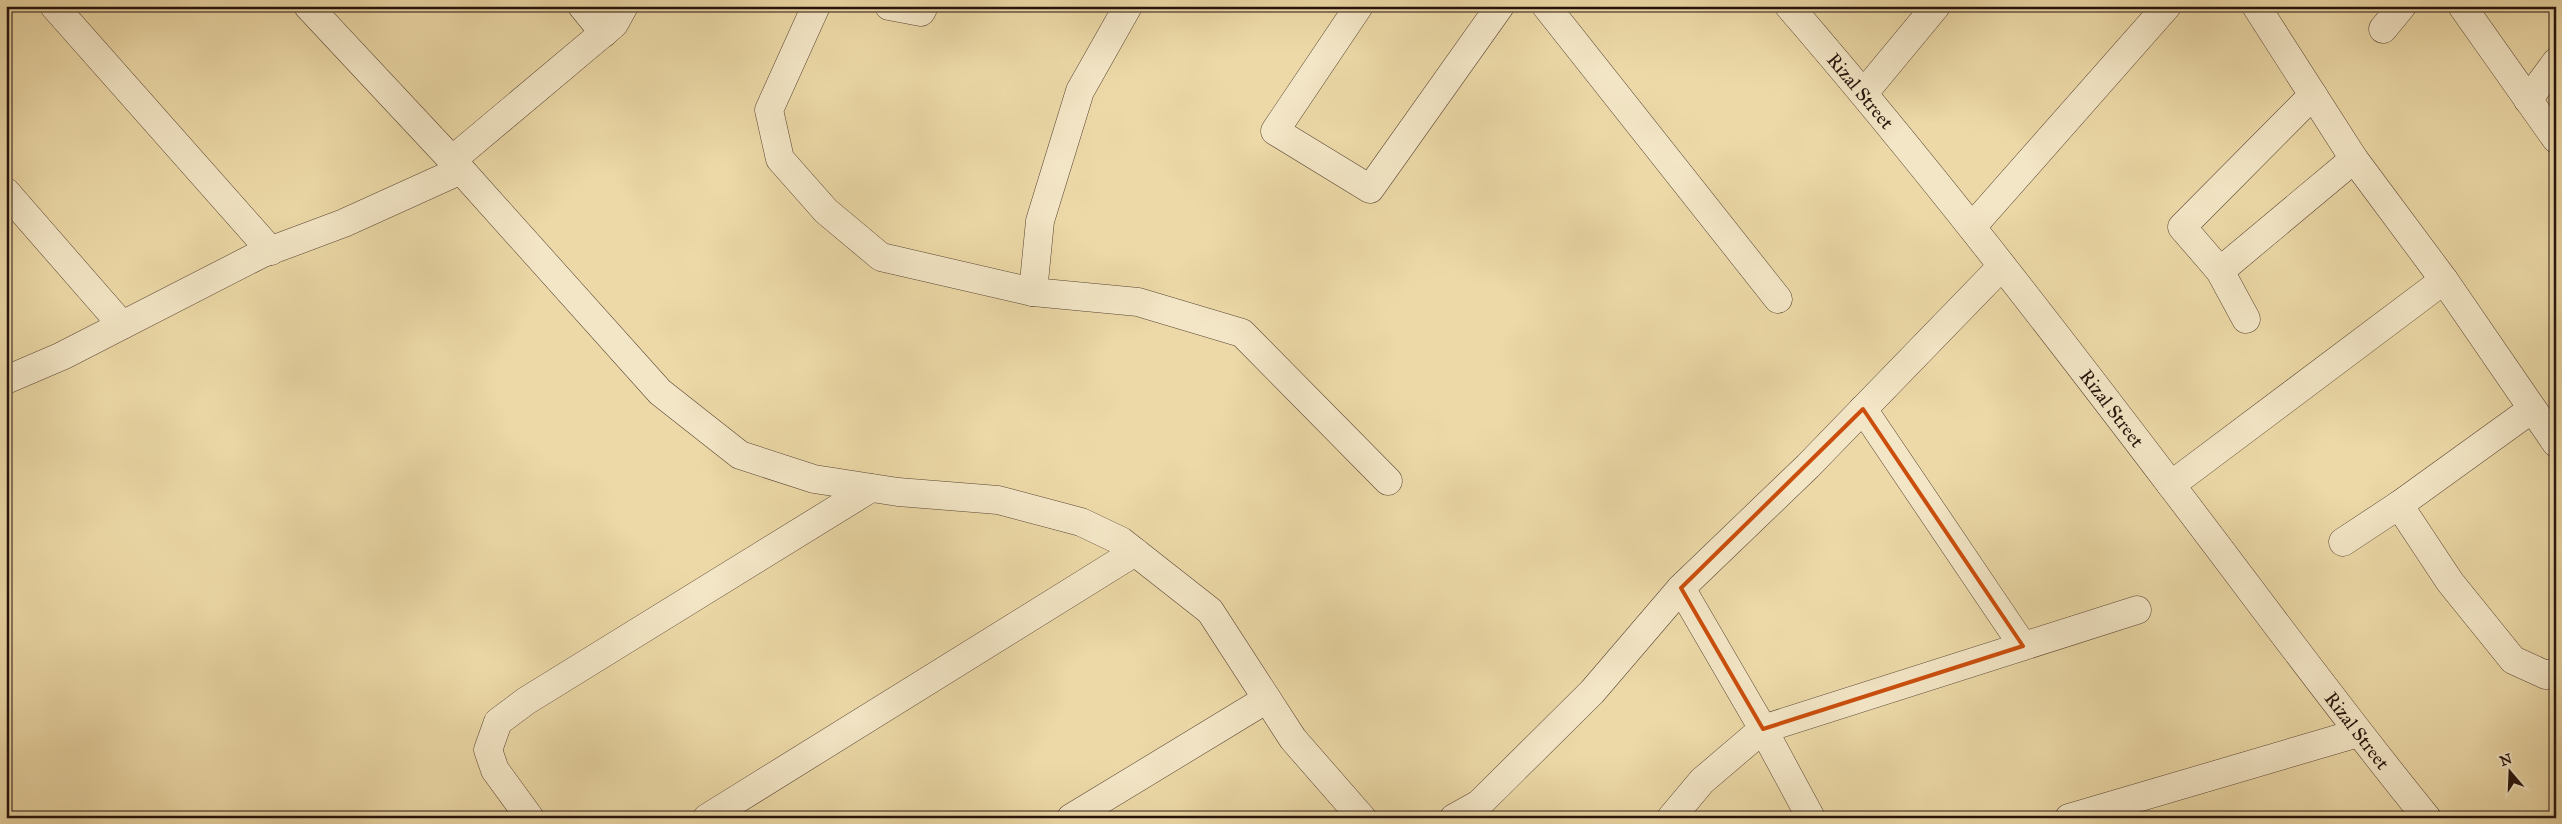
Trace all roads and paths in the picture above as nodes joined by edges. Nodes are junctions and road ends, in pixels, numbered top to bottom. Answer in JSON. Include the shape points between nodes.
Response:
{"nodes":[{"id":1,"x":54,"y":6,"type":"edge"},
{"id":2,"x":308,"y":6,"type":"edge"},
{"id":3,"x":582,"y":6,"type":"edge"},
{"id":4,"x":624,"y":6,"type":"edge"},
{"id":5,"x":816,"y":6,"type":"edge"},
{"id":6,"x":889,"y":6,"type":"edge"},
{"id":7,"x":924,"y":6,"type":"edge"},
{"id":8,"x":1128,"y":6,"type":"edge"},
{"id":9,"x":1359,"y":6,"type":"edge"},
{"id":10,"x":1500,"y":6,"type":"edge"},
{"id":11,"x":1546,"y":6,"type":"edge"},
{"id":12,"x":1789,"y":6,"type":"edge"},
{"id":13,"x":1936,"y":6,"type":"edge"},
{"id":14,"x":2167,"y":6,"type":"edge"},
{"id":15,"x":2256,"y":6,"type":"edge"},
{"id":16,"x":2402,"y":6,"type":"edge"},
{"id":17,"x":2462,"y":6,"type":"edge"},
{"id":18,"x":2383,"y":29,"type":"dead end"},
{"id":19,"x":604,"y":33,"type":"junction"},
{"id":20,"x":2556,"y":62,"type":"edge"},
{"id":21,"x":1864,"y":93,"type":"junction"},
{"id":22,"x":2313,"y":95,"type":"junction"},
{"id":23,"x":2528,"y":100,"type":"junction"},
{"id":24,"x":2556,"y":140,"type":"edge"},
{"id":25,"x":2354,"y":160,"type":"junction"},
{"id":26,"x":456,"y":165,"type":"junction"},
{"id":27,"x":6,"y":192,"type":"edge"},
{"id":28,"x":1972,"y":227,"type":"junction"},
{"id":29,"x":271,"y":250,"type":"junction"},
{"id":30,"x":2002,"y":266,"type":"junction"},
{"id":31,"x":2220,"y":271,"type":"junction"},
{"id":32,"x":2444,"y":280,"type":"junction"},
{"id":33,"x":1033,"y":292,"type":"junction"},
{"id":34,"x":1778,"y":300,"type":"dead end"},
{"id":35,"x":2246,"y":319,"type":"dead end"},
{"id":36,"x":122,"y":325,"type":"junction"},
{"id":37,"x":6,"y":380,"type":"edge"},
{"id":38,"x":1863,"y":409,"type":"junction"},
{"id":39,"x":2532,"y":409,"type":"junction"},
{"id":40,"x":2556,"y":443,"type":"edge"},
{"id":41,"x":1388,"y":481,"type":"dead end"},
{"id":42,"x":2171,"y":485,"type":"junction"},
{"id":43,"x":871,"y":488,"type":"junction"},
{"id":44,"x":2399,"y":505,"type":"junction"},
{"id":45,"x":2344,"y":542,"type":"dead end"},
{"id":46,"x":1136,"y":552,"type":"junction"},
{"id":47,"x":1681,"y":588,"type":"junction"},
{"id":48,"x":2136,"y":610,"type":"dead end"},
{"id":49,"x":2023,"y":646,"type":"junction"},
{"id":50,"x":2556,"y":672,"type":"edge"},
{"id":51,"x":1267,"y":699,"type":"junction"},
{"id":52,"x":1763,"y":728,"type":"junction"},
{"id":53,"x":2358,"y":733,"type":"junction"},
{"id":54,"x":530,"y":818,"type":"edge"},
{"id":55,"x":707,"y":818,"type":"edge"},
{"id":56,"x":1072,"y":818,"type":"edge"},
{"id":57,"x":1362,"y":818,"type":"edge"},
{"id":58,"x":1454,"y":818,"type":"edge"},
{"id":59,"x":1671,"y":818,"type":"edge"},
{"id":60,"x":1811,"y":818,"type":"edge"},
{"id":61,"x":2069,"y":818,"type":"edge"},
{"id":62,"x":2427,"y":818,"type":"edge"}],
"edges":[{"from":1,"to":29,"type":"street"},
{"from":2,"to":26,"type":"street"},
{"from":3,"to":19,"type":"street"},
{"from":4,"to":19,"type":"street","via":[[614,24]]},
{"from":5,"to":33,"type":"street","via":[[769,110],[780,159],[826,211],[882,257]]},
{"from":6,"to":7,"type":"street","via":[[921,12]]},
{"from":8,"to":33,"type":"street","via":[[1080,91],[1040,221]]},
{"from":9,"to":10,"type":"street","via":[[1275,131],[1370,190]]},
{"from":11,"to":34,"type":"street"},
{"from":12,"to":21,"type":"street","name":"Rizal Street"},
{"from":13,"to":21,"type":"street"},
{"from":14,"to":28,"type":"street"},
{"from":15,"to":22,"type":"street"},
{"from":16,"to":18,"type":"street"},
{"from":17,"to":23,"type":"street"},
{"from":19,"to":26,"type":"street"},
{"from":20,"to":23,"type":"street"},
{"from":21,"to":28,"type":"street","name":"Rizal Street"},
{"from":22,"to":25,"type":"street"},
{"from":22,"to":31,"type":"street","via":[[2182,227]]},
{"from":23,"to":24,"type":"street"},
{"from":25,"to":31,"type":"street"},
{"from":25,"to":32,"type":"street"},
{"from":26,"to":29,"type":"street","via":[[344,223]]},
{"from":26,"to":43,"type":"street","via":[[660,392],[740,455],[814,479]]},
{"from":27,"to":36,"type":"street"},
{"from":28,"to":30,"type":"street","name":"Rizal Street"},
{"from":29,"to":36,"type":"street"},
{"from":30,"to":38,"type":"street"},
{"from":30,"to":42,"type":"street","name":"Rizal Street"},
{"from":31,"to":35,"type":"street"},
{"from":32,"to":39,"type":"street"},
{"from":32,"to":42,"type":"street"},
{"from":33,"to":41,"type":"street","via":[[1138,302],[1242,334]]},
{"from":36,"to":37,"type":"street"},
{"from":38,"to":47,"type":"street"},
{"from":38,"to":49,"type":"street"},
{"from":39,"to":40,"type":"street"},
{"from":39,"to":44,"type":"street"},
{"from":42,"to":53,"type":"street","name":"Rizal Street"},
{"from":43,"to":46,"type":"street","via":[[998,500],[1081,522]]},
{"from":43,"to":54,"type":"street","via":[[526,701],[498,722],[488,750],[495,770]]},
{"from":44,"to":45,"type":"street"},
{"from":44,"to":50,"type":"street","via":[[2450,582],[2513,660],[2546,675]]},
{"from":46,"to":51,"type":"street","via":[[1210,611]]},
{"from":46,"to":55,"type":"street"},
{"from":47,"to":52,"type":"street"},
{"from":47,"to":58,"type":"street","via":[[1592,692],[1479,804]]},
{"from":48,"to":49,"type":"street"},
{"from":49,"to":52,"type":"street"},
{"from":51,"to":56,"type":"street"},
{"from":51,"to":57,"type":"street","via":[[1293,739]]},
{"from":52,"to":59,"type":"street","via":[[1702,781]]},
{"from":52,"to":60,"type":"street"},
{"from":53,"to":61,"type":"street"},
{"from":53,"to":62,"type":"street","name":"Rizal Street"}]}
